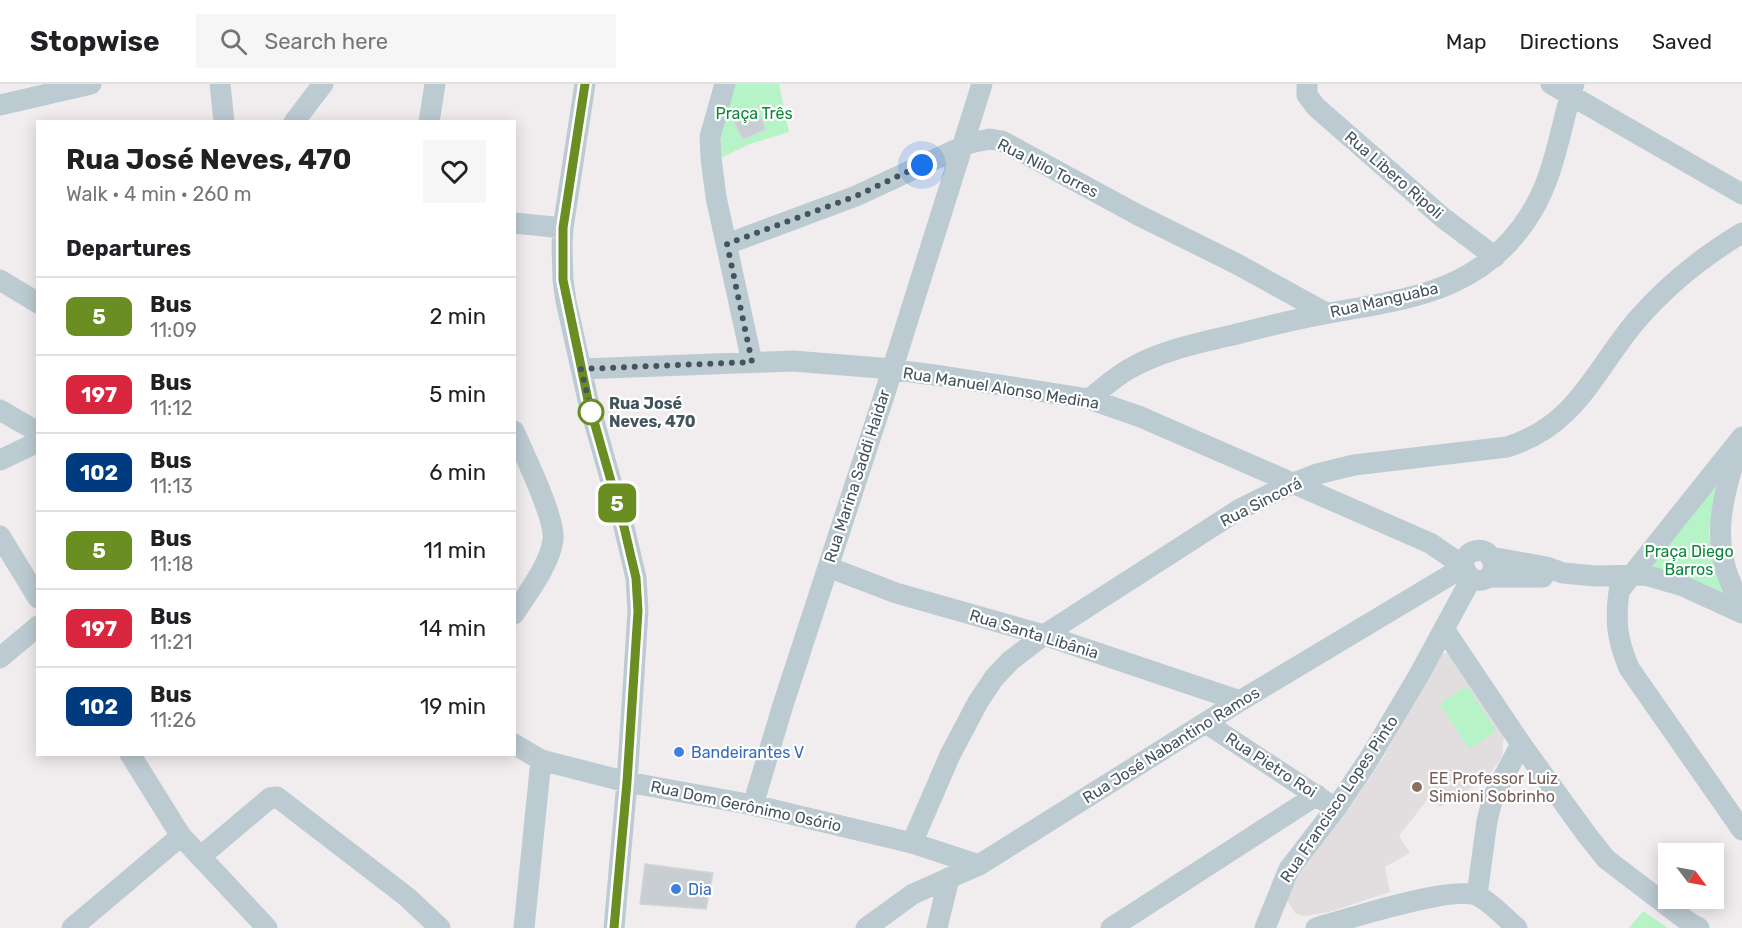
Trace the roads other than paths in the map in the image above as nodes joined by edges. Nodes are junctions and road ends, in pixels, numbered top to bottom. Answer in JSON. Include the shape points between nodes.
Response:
{"nodes":[{"id":1,"x":91,"y":84,"type":"edge"},
{"id":2,"x":220,"y":84,"type":"edge"},
{"id":3,"x":323,"y":84,"type":"edge"},
{"id":4,"x":435,"y":84,"type":"edge"},
{"id":5,"x":585,"y":84,"type":"edge"},
{"id":6,"x":725,"y":84,"type":"edge"},
{"id":7,"x":982,"y":84,"type":"edge"},
{"id":8,"x":1307,"y":84,"type":"edge"},
{"id":9,"x":1551,"y":84,"type":"edge"},
{"id":10,"x":1572,"y":89,"type":"edge"},
{"id":11,"x":2,"y":108,"type":"edge"},
{"id":12,"x":224,"y":120,"type":"edge"},
{"id":13,"x":296,"y":120,"type":"edge"},
{"id":14,"x":429,"y":120,"type":"edge"},
{"id":15,"x":962,"y":147,"type":"junction"},
{"id":16,"x":1742,"y":194,"type":"edge"},
{"id":17,"x":516,"y":223,"type":"edge"},
{"id":18,"x":563,"y":228,"type":"junction"},
{"id":19,"x":1742,"y":233,"type":"edge"},
{"id":20,"x":727,"y":244,"type":"junction"},
{"id":21,"x":1495,"y":257,"type":"junction"},
{"id":22,"x":0,"y":280,"type":"edge"},
{"id":23,"x":36,"y":302,"type":"edge"},
{"id":24,"x":1326,"y":313,"type":"junction"},
{"id":25,"x":752,"y":362,"type":"junction"},
{"id":26,"x":581,"y":369,"type":"junction"},
{"id":27,"x":891,"y":370,"type":"junction"},
{"id":28,"x":1089,"y":399,"type":"junction"},
{"id":29,"x":0,"y":410,"type":"edge"},
{"id":30,"x":36,"y":431,"type":"edge"},
{"id":31,"x":516,"y":437,"type":"edge"},
{"id":32,"x":1742,"y":438,"type":"edge"},
{"id":33,"x":36,"y":443,"type":"edge"},
{"id":34,"x":0,"y":460,"type":"edge"},
{"id":35,"x":1291,"y":484,"type":"junction"},
{"id":36,"x":0,"y":536,"type":"edge"},
{"id":37,"x":828,"y":567,"type":"junction"},
{"id":38,"x":1475,"y":569,"type":"junction"},
{"id":39,"x":1634,"y":574,"type":"junction"},
{"id":40,"x":522,"y":586,"type":"edge"},
{"id":41,"x":36,"y":595,"type":"edge"},
{"id":42,"x":1742,"y":604,"type":"edge"},
{"id":43,"x":516,"y":607,"type":"edge"},
{"id":44,"x":1742,"y":613,"type":"edge"},
{"id":45,"x":36,"y":628,"type":"edge"},
{"id":46,"x":1444,"y":629,"type":"junction"},
{"id":47,"x":1044,"y":635,"type":"junction"},
{"id":48,"x":0,"y":658,"type":"edge"},
{"id":49,"x":1239,"y":701,"type":"junction"},
{"id":50,"x":1206,"y":723,"type":"junction"},
{"id":51,"x":1521,"y":744,"type":"junction"},
{"id":52,"x":516,"y":745,"type":"edge"},
{"id":53,"x":131,"y":756,"type":"edge"},
{"id":54,"x":541,"y":760,"type":"junction"},
{"id":55,"x":627,"y":782,"type":"junction"},
{"id":56,"x":1317,"y":795,"type":"junction"},
{"id":57,"x":753,"y":805,"type":"junction"},
{"id":58,"x":1336,"y":808,"type":"junction"},
{"id":59,"x":1742,"y":830,"type":"edge"},
{"id":60,"x":181,"y":836,"type":"junction"},
{"id":61,"x":912,"y":843,"type":"junction"},
{"id":62,"x":200,"y":857,"type":"junction"},
{"id":63,"x":979,"y":865,"type":"junction"},
{"id":64,"x":950,"y":878,"type":"junction"},
{"id":65,"x":1477,"y":895,"type":"junction"},
{"id":66,"x":72,"y":928,"type":"edge"},
{"id":67,"x":267,"y":928,"type":"edge"},
{"id":68,"x":440,"y":928,"type":"edge"},
{"id":69,"x":524,"y":928,"type":"edge"},
{"id":70,"x":614,"y":928,"type":"edge"},
{"id":71,"x":866,"y":928,"type":"edge"},
{"id":72,"x":937,"y":928,"type":"edge"},
{"id":73,"x":1111,"y":928,"type":"edge"},
{"id":74,"x":1265,"y":928,"type":"edge"},
{"id":75,"x":1316,"y":928,"type":"edge"},
{"id":76,"x":1517,"y":928,"type":"edge"},
{"id":77,"x":1699,"y":928,"type":"edge"}],
"edges":[{"from":1,"to":11,"type":"street"},
{"from":2,"to":12,"type":"street"},
{"from":3,"to":13,"type":"street"},
{"from":4,"to":14,"type":"street"},
{"from":5,"to":18,"type":"street"},
{"from":6,"to":20,"type":"street","via":[[710,142],[716,197]]},
{"from":7,"to":15,"type":"street","name":"Rua Marina Saddi Haidar"},
{"from":8,"to":21,"type":"street","name":"Rua Libero Ripoli","via":[[1307,95],[1316,107],[1442,217]]},
{"from":9,"to":10,"type":"street"},
{"from":10,"to":16,"type":"street"},
{"from":10,"to":21,"type":"street","name":"Rua Manguaba","via":[[1543,192],[1513,239]]},
{"from":15,"to":20,"type":"street","name":"Rua Nilo Torres","via":[[856,196]]},
{"from":15,"to":24,"type":"street","name":"Rua Nilo Torres","via":[[979,140],[1002,141]]},
{"from":15,"to":27,"type":"street","name":"Rua Marina Saddi Haidar"},
{"from":17,"to":18,"type":"street"},
{"from":18,"to":26,"type":"street","via":[[563,280]]},
{"from":19,"to":35,"type":"street","name":"Rua Sincorá","via":[[1673,282],[1636,322],[1578,402],[1522,442],[1354,465]]},
{"from":20,"to":25,"type":"street"},
{"from":21,"to":24,"type":"street","name":"Rua Manguaba","via":[[1447,286],[1416,297]]},
{"from":22,"to":23,"type":"street"},
{"from":24,"to":28,"type":"street","name":"Rua Manguaba","via":[[1166,353],[1129,369]]},
{"from":25,"to":26,"type":"street","name":"Rua Manuel Alonso Medina"},
{"from":25,"to":27,"type":"street","name":"Rua Manuel Alonso Medina","via":[[794,361]]},
{"from":26,"to":55,"type":"street","via":[[636,578],[638,611]]},
{"from":27,"to":28,"type":"street","name":"Rua Manuel Alonso Medina"},
{"from":27,"to":37,"type":"street","name":"Rua Marina Saddi Haidar"},
{"from":28,"to":35,"type":"street","name":"Rua Manuel Alonso Medina","via":[[1141,417]]},
{"from":29,"to":30,"type":"street"},
{"from":31,"to":40,"type":"street","via":[[552,520],[553,531],[551,550]]},
{"from":32,"to":39,"type":"street"},
{"from":32,"to":42,"type":"street","via":[[1720,519],[1721,546],[1732,589]]},
{"from":33,"to":34,"type":"street"},
{"from":35,"to":38,"type":"street","name":"Rua Manuel Alonso Medina","via":[[1430,543]]},
{"from":35,"to":47,"type":"street","name":"Rua Sincorá","via":[[1240,509]]},
{"from":36,"to":41,"type":"street"},
{"from":37,"to":47,"type":"street","name":"Rua Santa Libânia","via":[[896,593]]},
{"from":37,"to":57,"type":"street","name":"Rua Marina Saddi Haidar"},
{"from":38,"to":39,"type":"street","name":"Rua Manuel Alonso Medina","via":[[1547,577],[1563,573]]},
{"from":38,"to":46,"type":"street","name":"Rua Francisco Lopes Pinto"},
{"from":38,"to":49,"type":"street","name":"Rua José Nabantino Ramos","via":[[1435,582]]},
{"from":39,"to":44,"type":"street","name":"Rua Manuel Alonso Medina","via":[[1683,586]]},
{"from":39,"to":59,"type":"street","via":[[1619,591],[1615,617],[1619,643],[1629,668]]},
{"from":40,"to":43,"type":"street"},
{"from":45,"to":48,"type":"street"},
{"from":46,"to":51,"type":"street"},
{"from":46,"to":58,"type":"street","name":"Rua Francisco Lopes Pinto"},
{"from":47,"to":49,"type":"street","name":"Rua Santa Libânia"},
{"from":47,"to":61,"type":"street","name":"Rua Sincorá","via":[[1010,661],[978,702]]},
{"from":49,"to":50,"type":"street","name":"Rua José Nabantino Ramos"},
{"from":50,"to":56,"type":"street","name":"Rua Pietro Roi"},
{"from":50,"to":63,"type":"street","name":"Rua José Nabantino Ramos"},
{"from":51,"to":65,"type":"street","via":[[1493,798]]},
{"from":51,"to":77,"type":"street","via":[[1606,859]]},
{"from":52,"to":54,"type":"street","name":"Rua Dom Gerônimo Osório"},
{"from":53,"to":60,"type":"street"},
{"from":54,"to":55,"type":"street","name":"Rua Dom Gerônimo Osório"},
{"from":54,"to":69,"type":"street"},
{"from":55,"to":57,"type":"street","name":"Rua Dom Gerônimo Osório"},
{"from":55,"to":70,"type":"street"},
{"from":56,"to":58,"type":"street","name":"Rua Pietro Roi"},
{"from":56,"to":73,"type":"street"},
{"from":57,"to":61,"type":"street","name":"Rua Dom Gerônimo Osório"},
{"from":58,"to":74,"type":"street","name":"Rua Francisco Lopes Pinto","via":[[1289,869]]},
{"from":60,"to":62,"type":"street"},
{"from":60,"to":66,"type":"street"},
{"from":61,"to":63,"type":"street","name":"Rua Dom Gerônimo Osório"},
{"from":62,"to":67,"type":"street"},
{"from":62,"to":68,"type":"street","via":[[270,798],[277,797],[407,897]]},
{"from":63,"to":64,"type":"street","name":"Rua José Nabantino Ramos"},
{"from":64,"to":71,"type":"street","name":"Rua José Nabantino Ramos","via":[[913,894]]},
{"from":64,"to":72,"type":"street"},
{"from":65,"to":75,"type":"street","via":[[1443,896]]},
{"from":65,"to":76,"type":"street"}]}
